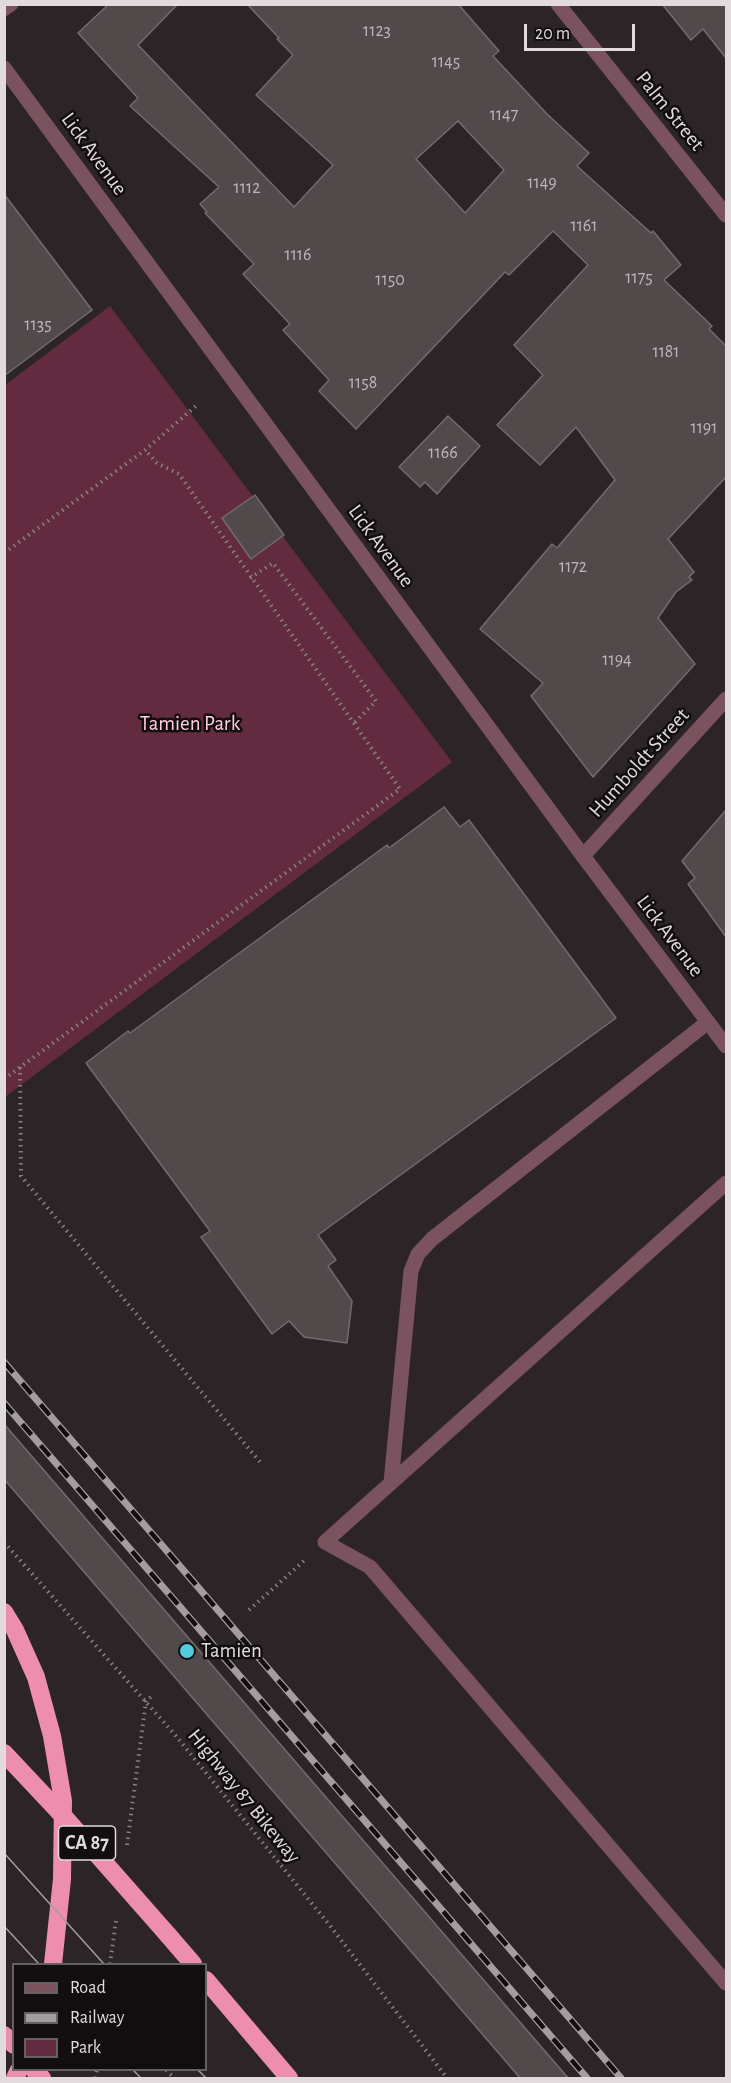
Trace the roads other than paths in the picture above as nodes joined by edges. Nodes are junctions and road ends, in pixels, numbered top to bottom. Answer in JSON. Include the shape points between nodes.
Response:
{"nodes":[{"id":1,"x":11,"y":4,"type":"edge"},
{"id":2,"x":558,"y":4,"type":"edge"},
{"id":3,"x":4,"y":9,"type":"edge"},
{"id":4,"x":4,"y":68,"type":"edge"},
{"id":5,"x":726,"y":215,"type":"edge"},
{"id":6,"x":726,"y":699,"type":"edge"},
{"id":7,"x":583,"y":856,"type":"junction"},
{"id":8,"x":708,"y":1022,"type":"junction"},
{"id":9,"x":726,"y":1046,"type":"edge"},
{"id":10,"x":726,"y":1183,"type":"edge"},
{"id":11,"x":391,"y":1483,"type":"junction"},
{"id":12,"x":4,"y":1612,"type":"edge"},
{"id":13,"x":4,"y":1753,"type":"edge"},
{"id":14,"x":52,"y":1963,"type":"edge"},
{"id":15,"x":191,"y":1963,"type":"edge"},
{"id":16,"x":207,"y":1981,"type":"edge"},
{"id":17,"x":726,"y":1983,"type":"edge"},
{"id":18,"x":289,"y":2079,"type":"edge"}],
"edges":[{"from":1,"to":3,"type":"street"},
{"from":2,"to":5,"type":"street","name":"Palm Street"},
{"from":4,"to":7,"type":"street","name":"Lick Avenue"},
{"from":6,"to":7,"type":"street","name":"Humboldt Street"},
{"from":7,"to":8,"type":"street","name":"Lick Avenue"},
{"from":8,"to":9,"type":"street","name":"Lick Avenue"},
{"from":8,"to":11,"type":"street","via":[[418,1254],[411,1271]]},
{"from":10,"to":11,"type":"street"},
{"from":11,"to":17,"type":"street","via":[[326,1542],[370,1567]]},
{"from":12,"to":14,"type":"highway","via":[[36,1677],[52,1736],[63,1801],[62,1879]]},
{"from":13,"to":15,"type":"highway","number":"CA 87","bridge":true},
{"from":16,"to":18,"type":"highway"}]}
